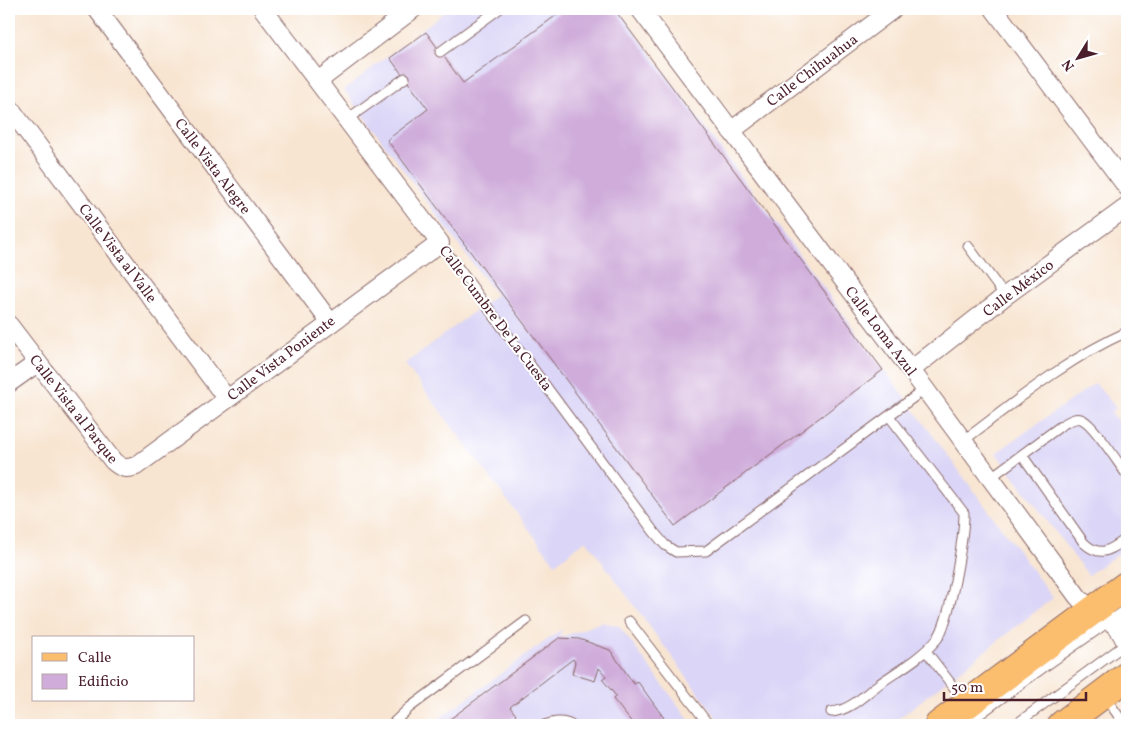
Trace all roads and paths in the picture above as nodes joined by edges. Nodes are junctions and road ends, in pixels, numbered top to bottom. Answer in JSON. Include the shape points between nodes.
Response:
{"nodes":[{"id":1,"x":97,"y":9,"type":"edge"},
{"id":2,"x":263,"y":9,"type":"edge"},
{"id":3,"x":413,"y":9,"type":"edge"},
{"id":4,"x":499,"y":9,"type":"edge"},
{"id":5,"x":640,"y":9,"type":"edge"},
{"id":6,"x":893,"y":9,"type":"edge"},
{"id":7,"x":994,"y":9,"type":"edge"},
{"id":8,"x":440,"y":52,"type":"dead end"},
{"id":9,"x":405,"y":78,"type":"dead end"},
{"id":10,"x":318,"y":82,"type":"junction"},
{"id":11,"x":9,"y":107,"type":"edge"},
{"id":12,"x":346,"y":120,"type":"junction"},
{"id":13,"x":730,"y":131,"type":"junction"},
{"id":14,"x":1127,"y":187,"type":"edge"},
{"id":15,"x":1127,"y":208,"type":"edge"},
{"id":16,"x":440,"y":243,"type":"junction"},
{"id":17,"x":968,"y":246,"type":"dead end"},
{"id":18,"x":1005,"y":296,"type":"junction"},
{"id":19,"x":330,"y":322,"type":"junction"},
{"id":20,"x":9,"y":325,"type":"edge"},
{"id":21,"x":1127,"y":332,"type":"edge"},
{"id":22,"x":37,"y":363,"type":"junction"},
{"id":23,"x":911,"y":370,"type":"junction"},
{"id":24,"x":9,"y":383,"type":"edge"},
{"id":25,"x":924,"y":388,"type":"junction"},
{"id":26,"x":227,"y":399,"type":"junction"},
{"id":27,"x":889,"y":416,"type":"junction"},
{"id":28,"x":963,"y":441,"type":"junction"},
{"id":29,"x":1022,"y":455,"type":"junction"},
{"id":30,"x":121,"y":468,"type":"joint"},
{"id":31,"x":1127,"y":474,"type":"edge"},
{"id":32,"x":990,"y":478,"type":"junction"},
{"id":33,"x":1127,"y":538,"type":"edge"},
{"id":34,"x":1127,"y":585,"type":"edge"},
{"id":35,"x":1127,"y":609,"type":"edge"},
{"id":36,"x":1102,"y":616,"type":"junction"},
{"id":37,"x":526,"y":620,"type":"dead end"},
{"id":38,"x":629,"y":621,"type":"dead end"},
{"id":39,"x":1127,"y":644,"type":"edge"},
{"id":40,"x":926,"y":651,"type":"junction"},
{"id":41,"x":1127,"y":676,"type":"edge"},
{"id":42,"x":1103,"y":695,"type":"junction"},
{"id":43,"x":831,"y":712,"type":"dead end"},
{"id":44,"x":966,"y":715,"type":"edge"},
{"id":45,"x":391,"y":725,"type":"edge"},
{"id":46,"x":544,"y":725,"type":"edge"},
{"id":47,"x":571,"y":725,"type":"edge"},
{"id":48,"x":709,"y":725,"type":"edge"},
{"id":49,"x":939,"y":725,"type":"edge"},
{"id":50,"x":1015,"y":725,"type":"edge"},
{"id":51,"x":1062,"y":725,"type":"edge"},
{"id":52,"x":1125,"y":725,"type":"edge"}],
"edges":[{"from":1,"to":19,"type":"street","name":"Calle Vista Alegre"},
{"from":2,"to":10,"type":"street","name":"Calle Cumbre De La Cuesta"},
{"from":3,"to":10,"type":"street"},
{"from":4,"to":8,"type":"lane"},
{"from":5,"to":13,"type":"street","name":"Calle Loma Azul"},
{"from":6,"to":13,"type":"street","name":"Calle Chihuahua"},
{"from":7,"to":14,"type":"street"},
{"from":9,"to":12,"type":"lane"},
{"from":10,"to":12,"type":"street","name":"Calle Cumbre De La Cuesta"},
{"from":11,"to":26,"type":"street","name":"Calle Vista al Valle"},
{"from":12,"to":16,"type":"street","name":"Calle Cumbre De La Cuesta"},
{"from":13,"to":23,"type":"street","name":"Calle Loma Azul"},
{"from":15,"to":18,"type":"street","name":"Calle México"},
{"from":16,"to":19,"type":"street","name":"Calle Vista Poniente"},
{"from":16,"to":27,"type":"lane","name":"Calle Cumbre De La Cuesta","via":[[654,532],[676,552],[706,551]]},
{"from":17,"to":18,"type":"lane"},
{"from":18,"to":23,"type":"street","name":"Calle México"},
{"from":19,"to":26,"type":"street","name":"Calle Vista Poniente"},
{"from":20,"to":22,"type":"street","name":"Calle Vista al Parque"},
{"from":21,"to":28,"type":"lane","via":[[1054,372]]},
{"from":22,"to":24,"type":"street"},
{"from":22,"to":30,"type":"street","name":"Calle Vista al Parque","via":[[112,462]]},
{"from":23,"to":25,"type":"street","name":"Calle Loma Azul"},
{"from":25,"to":27,"type":"lane"},
{"from":25,"to":28,"type":"street","name":"Calle Loma Azul"},
{"from":26,"to":30,"type":"street","name":"Calle Vista Poniente","via":[[136,466]]},
{"from":27,"to":40,"type":"lane","via":[[964,514],[962,540],[943,628]]},
{"from":28,"to":32,"type":"street","name":"Calle Loma Azul"},
{"from":29,"to":31,"type":"lane","via":[[1062,425],[1073,419],[1082,419],[1092,427]]},
{"from":29,"to":32,"type":"lane"},
{"from":29,"to":33,"type":"lane","via":[[1089,548],[1104,552]]},
{"from":32,"to":36,"type":"street","name":"Calle Loma Azul","via":[[1078,597]]},
{"from":34,"to":36,"type":"main road"},
{"from":35,"to":36,"type":"lane"},
{"from":36,"to":39,"type":"street","name":"Calle Loma Azul","via":[[1120,629]]},
{"from":36,"to":44,"type":"main road"},
{"from":37,"to":45,"type":"lane"},
{"from":38,"to":48,"type":"lane"},
{"from":39,"to":50,"type":"lane"},
{"from":40,"to":43,"type":"lane","via":[[852,704],[839,712]]},
{"from":40,"to":44,"type":"lane"},
{"from":41,"to":42,"type":"main road"},
{"from":42,"to":51,"type":"main road"},
{"from":42,"to":52,"type":"lane"},
{"from":44,"to":49,"type":"main road"},
{"from":46,"to":47,"type":"lane","via":[[565,722]]}]}
